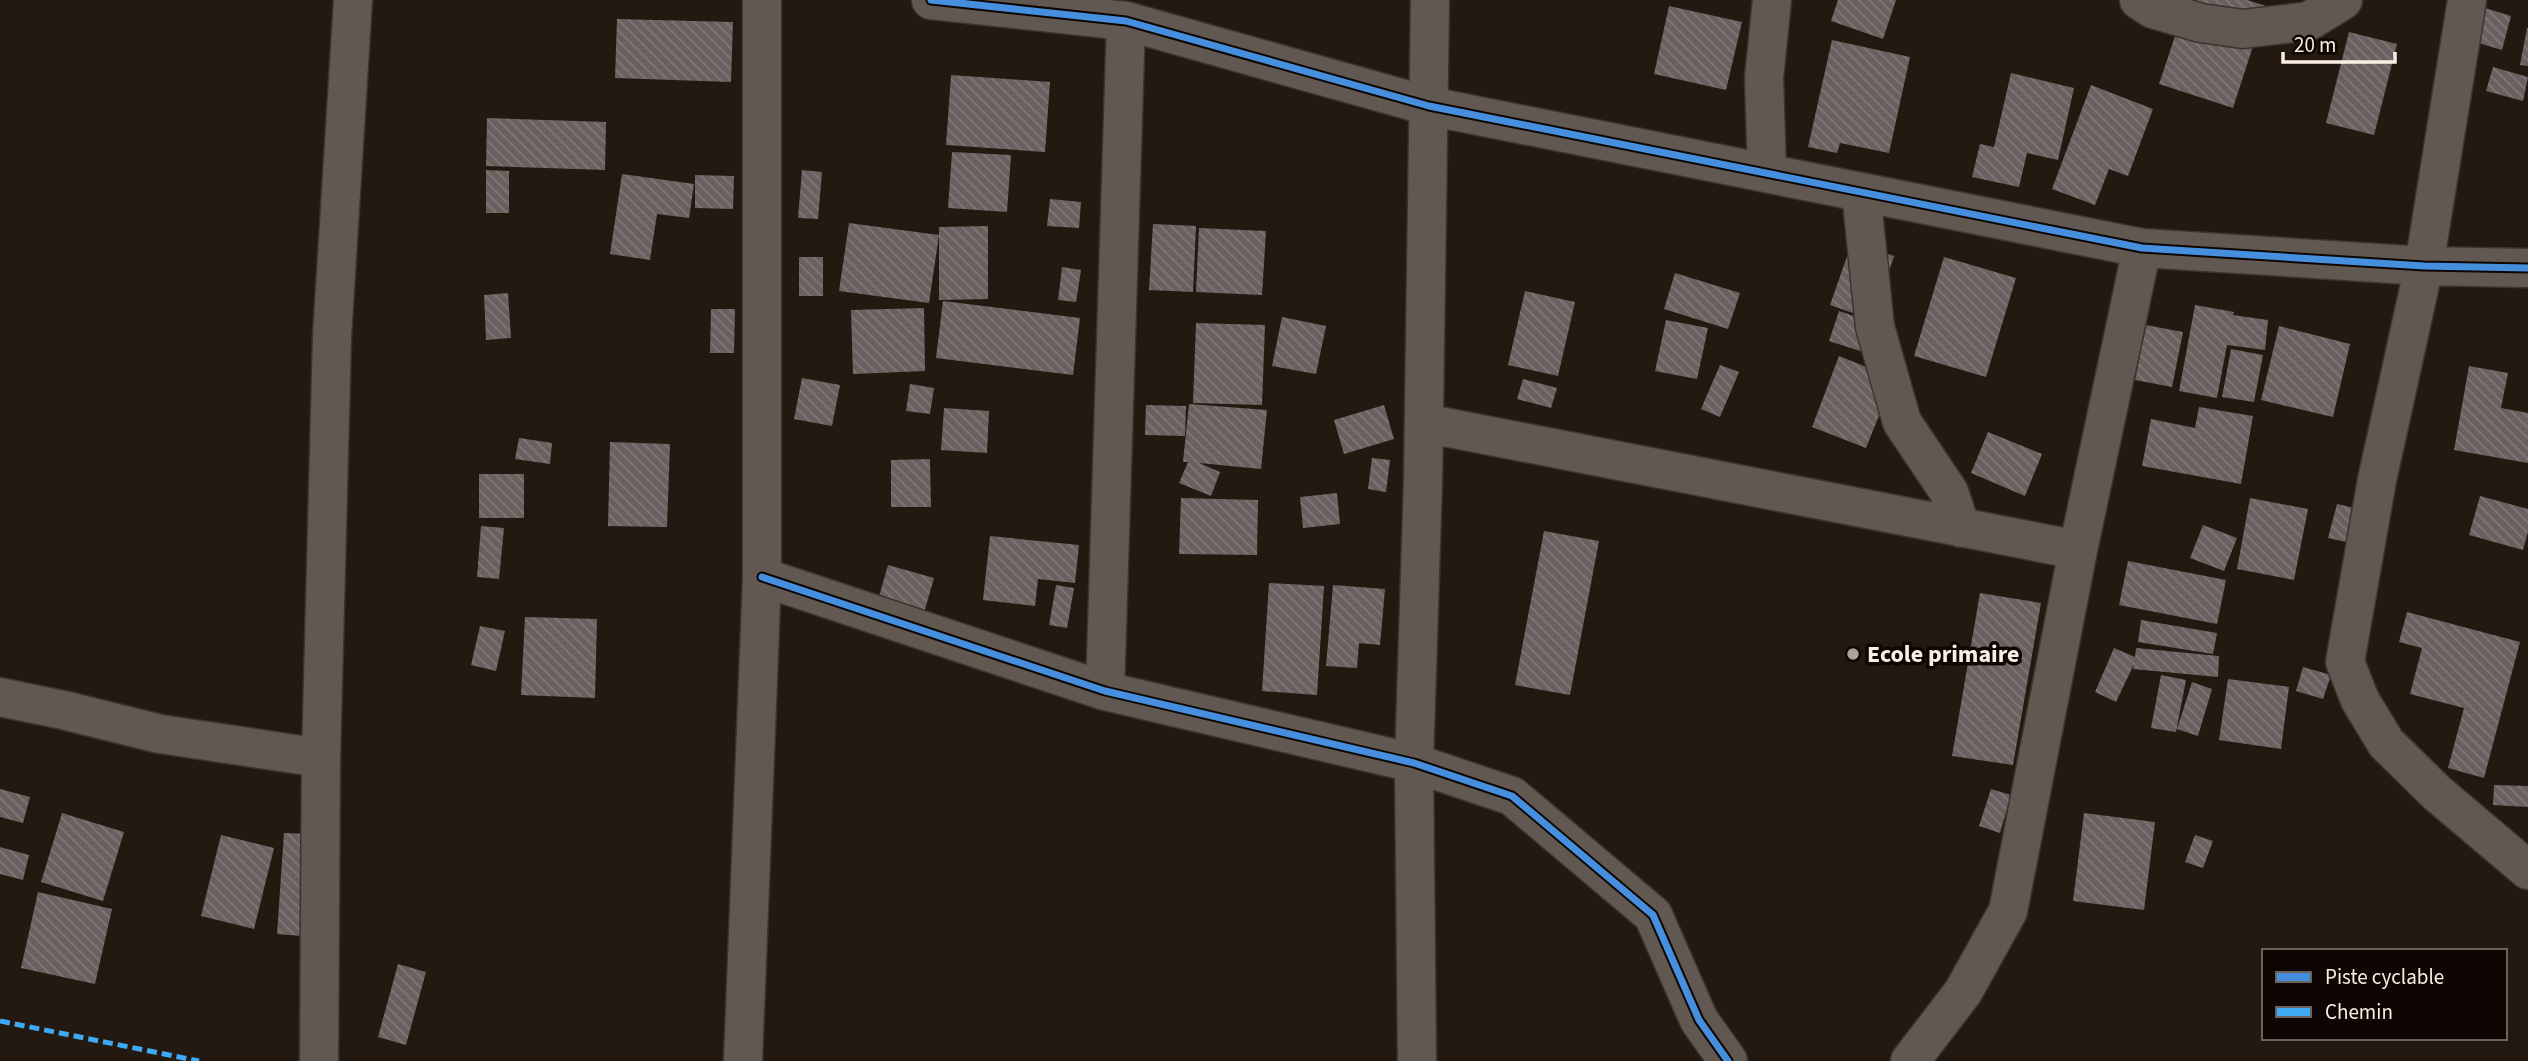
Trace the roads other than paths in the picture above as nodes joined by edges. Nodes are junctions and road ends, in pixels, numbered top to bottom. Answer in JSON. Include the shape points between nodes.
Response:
{"nodes":[{"id":1,"x":353,"y":0,"type":"edge"},
{"id":2,"x":762,"y":0,"type":"edge"},
{"id":3,"x":931,"y":0,"type":"edge"},
{"id":4,"x":1430,"y":0,"type":"edge"},
{"id":5,"x":1772,"y":0,"type":"edge"},
{"id":6,"x":2139,"y":0,"type":"edge"},
{"id":7,"x":2343,"y":0,"type":"edge"},
{"id":8,"x":2468,"y":0,"type":"edge"},
{"id":9,"x":1126,"y":21,"type":"junction"},
{"id":10,"x":1429,"y":106,"type":"junction"},
{"id":11,"x":1767,"y":173,"type":"junction"},
{"id":12,"x":1861,"y":192,"type":"junction"},
{"id":13,"x":2142,"y":248,"type":"junction"},
{"id":14,"x":2424,"y":266,"type":"junction"},
{"id":15,"x":2528,"y":268,"type":"edge"},
{"id":16,"x":1424,"y":423,"type":"junction"},
{"id":17,"x":1961,"y":528,"type":"junction"},
{"id":18,"x":2078,"y":550,"type":"junction"},
{"id":19,"x":762,"y":577,"type":"junction"},
{"id":20,"x":1105,"y":691,"type":"junction"},
{"id":21,"x":0,"y":697,"type":"edge"},
{"id":22,"x":321,"y":758,"type":"junction"},
{"id":23,"x":1414,"y":763,"type":"junction"},
{"id":24,"x":2528,"y":870,"type":"edge"},
{"id":25,"x":319,"y":1061,"type":"edge"},
{"id":26,"x":743,"y":1061,"type":"edge"},
{"id":27,"x":1418,"y":1061,"type":"edge"},
{"id":28,"x":1728,"y":1061,"type":"edge"},
{"id":29,"x":1910,"y":1061,"type":"edge"}],
"edges":[{"from":1,"to":22,"type":"street","via":[[332,337]]},
{"from":2,"to":19,"type":"street"},
{"from":3,"to":9,"type":"street"},
{"from":4,"to":10,"type":"street"},
{"from":5,"to":11,"type":"street","via":[[1764,78]]},
{"from":6,"to":7,"type":"street","via":[[2153,9],[2201,23],[2243,29],[2309,21]]},
{"from":8,"to":14,"type":"street"},
{"from":9,"to":10,"type":"street"},
{"from":9,"to":20,"type":"street"},
{"from":10,"to":11,"type":"street"},
{"from":10,"to":16,"type":"street"},
{"from":11,"to":12,"type":"street"},
{"from":12,"to":13,"type":"street"},
{"from":12,"to":17,"type":"street","via":[[1875,327],[1902,422],[1949,492]]},
{"from":13,"to":14,"type":"street"},
{"from":13,"to":18,"type":"street"},
{"from":14,"to":15,"type":"street"},
{"from":14,"to":24,"type":"street","via":[[2377,480],[2345,662],[2360,700],[2386,743]]},
{"from":16,"to":17,"type":"street"},
{"from":16,"to":23,"type":"street"},
{"from":17,"to":18,"type":"street"},
{"from":18,"to":29,"type":"street","via":[[2008,911],[1963,992]]},
{"from":19,"to":20,"type":"street"},
{"from":19,"to":26,"type":"street"},
{"from":20,"to":23,"type":"street"},
{"from":21,"to":22,"type":"street","via":[[160,734]]},
{"from":22,"to":25,"type":"street"},
{"from":23,"to":27,"type":"street"},
{"from":23,"to":28,"type":"street","via":[[1512,796],[1653,915],[1699,1020]]}]}
